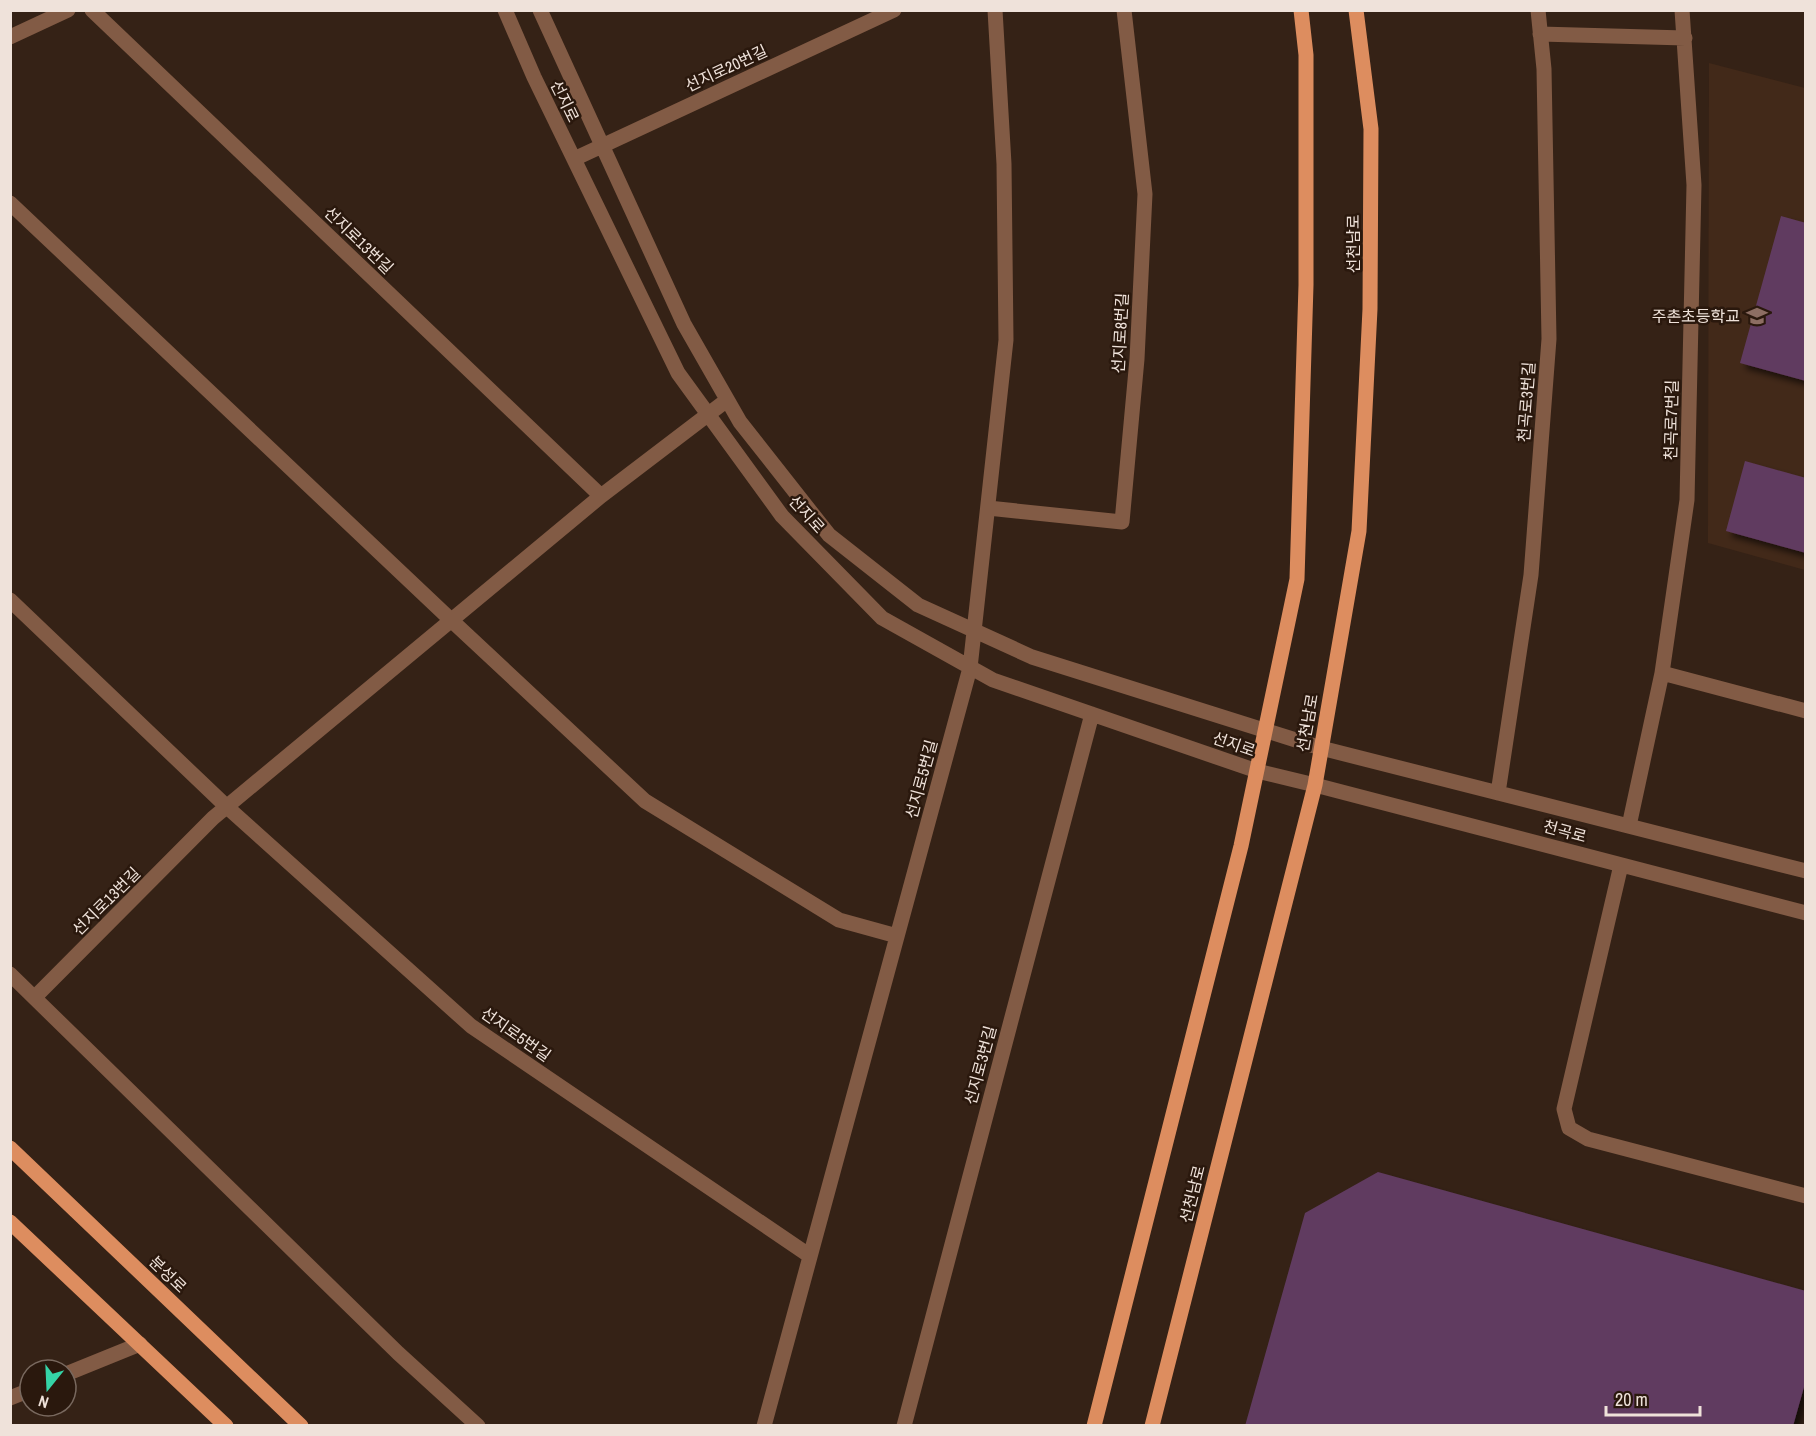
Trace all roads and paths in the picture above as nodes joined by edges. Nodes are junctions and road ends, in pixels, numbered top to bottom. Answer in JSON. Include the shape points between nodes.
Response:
{"nodes":[{"id":1,"x":68,"y":10,"type":"edge"},
{"id":2,"x":92,"y":10,"type":"edge"},
{"id":3,"x":506,"y":10,"type":"edge"},
{"id":4,"x":540,"y":10,"type":"edge"},
{"id":5,"x":894,"y":10,"type":"edge"},
{"id":6,"x":996,"y":10,"type":"edge"},
{"id":7,"x":1124,"y":10,"type":"edge"},
{"id":8,"x":1301,"y":10,"type":"edge"},
{"id":9,"x":1356,"y":10,"type":"edge"},
{"id":10,"x":1538,"y":10,"type":"edge"},
{"id":11,"x":1682,"y":10,"type":"edge"},
{"id":12,"x":1540,"y":34,"type":"junction"},
{"id":13,"x":10,"y":37,"type":"edge"},
{"id":14,"x":1685,"y":38,"type":"junction"},
{"id":15,"x":602,"y":146,"type":"junction"},
{"id":16,"x":574,"y":159,"type":"junction"},
{"id":17,"x":10,"y":203,"type":"edge"},
{"id":18,"x":728,"y":400,"type":"junction"},
{"id":19,"x":708,"y":414,"type":"junction"},
{"id":20,"x":601,"y":496,"type":"junction"},
{"id":21,"x":988,"y":508,"type":"junction"},
{"id":22,"x":10,"y":600,"type":"edge"},
{"id":23,"x":451,"y":620,"type":"junction"},
{"id":24,"x":974,"y":631,"type":"junction"},
{"id":25,"x":970,"y":668,"type":"junction"},
{"id":26,"x":1662,"y":673,"type":"junction"},
{"id":27,"x":1806,"y":711,"type":"edge"},
{"id":28,"x":1092,"y":714,"type":"junction"},
{"id":29,"x":1265,"y":731,"type":"junction"},
{"id":30,"x":1321,"y":748,"type":"junction"},
{"id":31,"x":1257,"y":771,"type":"junction"},
{"id":32,"x":1315,"y":784,"type":"junction"},
{"id":33,"x":1498,"y":793,"type":"junction"},
{"id":34,"x":227,"y":807,"type":"junction"},
{"id":35,"x":1629,"y":826,"type":"junction"},
{"id":36,"x":1621,"y":865,"type":"junction"},
{"id":37,"x":1806,"y":872,"type":"edge"},
{"id":38,"x":1806,"y":913,"type":"edge"},
{"id":39,"x":897,"y":936,"type":"junction"},
{"id":40,"x":10,"y":974,"type":"edge"},
{"id":41,"x":35,"y":998,"type":"junction"},
{"id":42,"x":10,"y":1148,"type":"edge"},
{"id":43,"x":1806,"y":1196,"type":"edge"},
{"id":44,"x":10,"y":1222,"type":"edge"},
{"id":45,"x":810,"y":1256,"type":"junction"},
{"id":46,"x":140,"y":1344,"type":"junction"},
{"id":47,"x":78,"y":1369,"type":"edge"},
{"id":48,"x":226,"y":1425,"type":"edge"},
{"id":49,"x":301,"y":1425,"type":"edge"},
{"id":50,"x":478,"y":1425,"type":"edge"},
{"id":51,"x":765,"y":1425,"type":"edge"},
{"id":52,"x":904,"y":1425,"type":"edge"},
{"id":53,"x":1094,"y":1425,"type":"edge"},
{"id":54,"x":1152,"y":1425,"type":"edge"}],
"edges":[{"from":1,"to":13,"type":"street"},
{"from":2,"to":20,"type":"street","name":"선지로13번길"},
{"from":3,"to":16,"type":"street","name":"선지로"},
{"from":4,"to":15,"type":"street","name":"선지로"},
{"from":5,"to":15,"type":"street","name":"선지로20번길"},
{"from":6,"to":21,"type":"street","via":[[1004,165],[1006,340]]},
{"from":7,"to":21,"type":"street","name":"선지로8번길","via":[[1145,194],[1137,359],[1122,522]]},
{"from":8,"to":29,"type":"main road","via":[[1306,55],[1306,285],[1297,579]]},
{"from":9,"to":30,"type":"main road","name":"선천남로","via":[[1371,129],[1370,309],[1359,531]]},
{"from":10,"to":12,"type":"street","name":"천곡로3번길"},
{"from":11,"to":14,"type":"street","name":"천곡로7번길"},
{"from":12,"to":14,"type":"street"},
{"from":12,"to":33,"type":"street","name":"천곡로3번길","via":[[1549,339],[1531,575]]},
{"from":14,"to":26,"type":"street","name":"천곡로7번길","via":[[1694,185],[1687,500]]},
{"from":15,"to":16,"type":"street","name":"선지로20번길"},
{"from":15,"to":18,"type":"street","name":"선지로","via":[[684,324]]},
{"from":16,"to":19,"type":"street","name":"선지로","via":[[678,373]]},
{"from":17,"to":23,"type":"street"},
{"from":18,"to":19,"type":"street","name":"선지로13번길"},
{"from":18,"to":24,"type":"street","name":"선지로","via":[[740,422],[829,535],[918,606]]},
{"from":19,"to":20,"type":"street","name":"선지로13번길"},
{"from":19,"to":25,"type":"street","name":"선지로","via":[[782,516],[882,618]]},
{"from":20,"to":23,"type":"street","name":"선지로13번길"},
{"from":21,"to":24,"type":"street"},
{"from":22,"to":34,"type":"street"},
{"from":23,"to":34,"type":"street","name":"선지로13번길"},
{"from":23,"to":39,"type":"street","via":[[645,801],[839,920]]},
{"from":24,"to":25,"type":"street","name":"선지로5번길"},
{"from":24,"to":29,"type":"street","name":"선지로","via":[[1032,657]]},
{"from":25,"to":28,"type":"street","name":"선지로","via":[[993,680]]},
{"from":25,"to":39,"type":"street","name":"선지로5번길"},
{"from":26,"to":27,"type":"street"},
{"from":26,"to":35,"type":"street","name":"천곡로7번길"},
{"from":28,"to":31,"type":"street","name":"선지로"},
{"from":28,"to":52,"type":"street","name":"선지로3번길"},
{"from":29,"to":30,"type":"street","name":"선지로"},
{"from":29,"to":31,"type":"main road"},
{"from":30,"to":32,"type":"main road","name":"선천남로"},
{"from":30,"to":33,"type":"street","name":"천곡로"},
{"from":31,"to":32,"type":"street","name":"선지로"},
{"from":31,"to":53,"type":"main road","via":[[1239,858]]},
{"from":32,"to":36,"type":"street","name":"천곡로"},
{"from":32,"to":54,"type":"main road","name":"선천남로"},
{"from":33,"to":35,"type":"street","name":"천곡로"},
{"from":34,"to":41,"type":"street","name":"선지로13번길"},
{"from":34,"to":45,"type":"street","name":"선지로5번길","via":[[471,1026]]},
{"from":35,"to":37,"type":"street","name":"천곡로"},
{"from":36,"to":38,"type":"street","name":"천곡로"},
{"from":36,"to":43,"type":"street","via":[[1564,1109],[1569,1128],[1588,1139]]},
{"from":39,"to":45,"type":"street","name":"선지로5번길"},
{"from":40,"to":41,"type":"street"},
{"from":41,"to":50,"type":"street","via":[[390,1345]]},
{"from":42,"to":49,"type":"main road","name":"분성로"},
{"from":44,"to":46,"type":"main road"},
{"from":45,"to":51,"type":"street","name":"선지로5번길"},
{"from":46,"to":47,"type":"street"},
{"from":46,"to":48,"type":"main road"}]}
